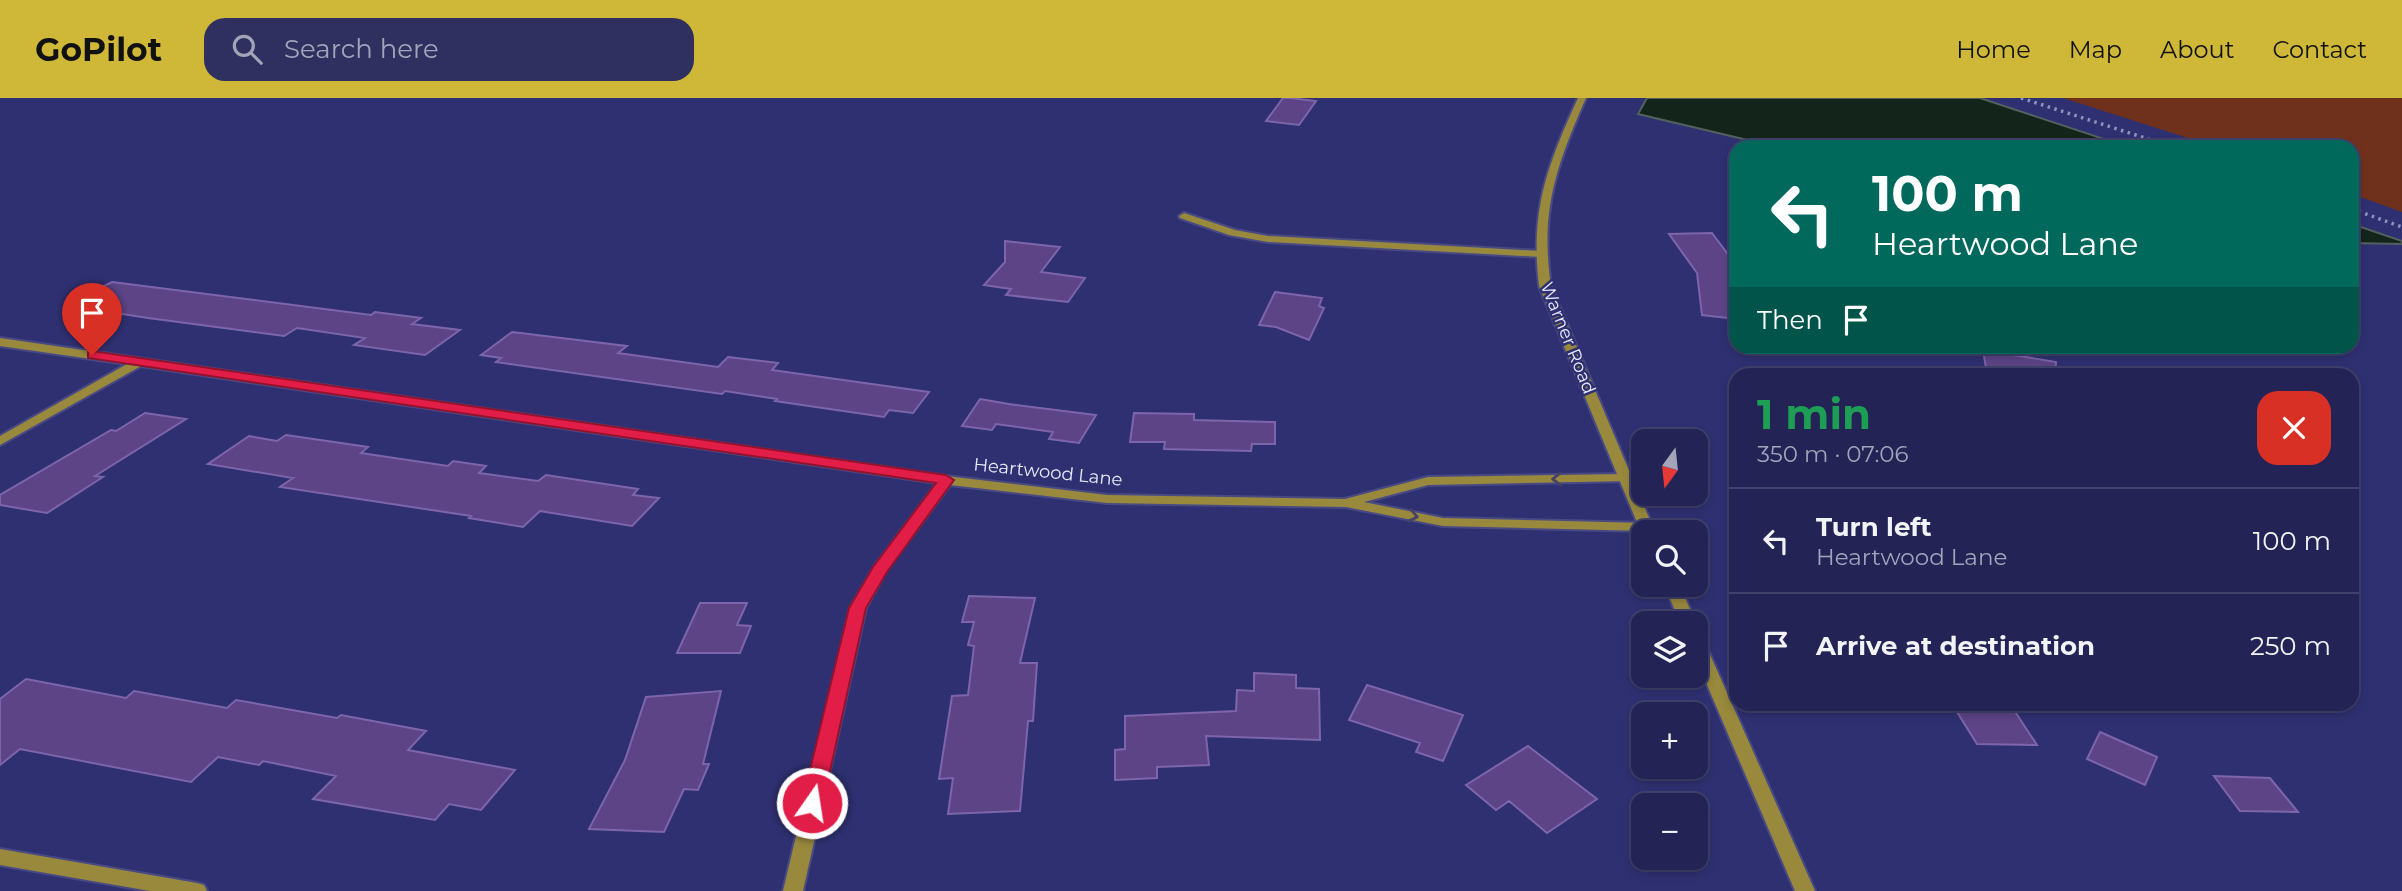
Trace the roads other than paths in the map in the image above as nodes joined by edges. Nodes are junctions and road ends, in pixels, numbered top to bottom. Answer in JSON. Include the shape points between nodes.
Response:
{"nodes":[{"id":1,"x":1582,"y":98,"type":"edge"},
{"id":2,"x":1184,"y":216,"type":"dead end"},
{"id":3,"x":1540,"y":254,"type":"junction"},
{"id":4,"x":0,"y":342,"type":"edge"},
{"id":5,"x":139,"y":362,"type":"junction"},
{"id":6,"x":0,"y":441,"type":"edge"},
{"id":7,"x":1625,"y":478,"type":"junction"},
{"id":8,"x":946,"y":480,"type":"junction"},
{"id":9,"x":1346,"y":503,"type":"junction"},
{"id":10,"x":1643,"y":520,"type":"edge"},
{"id":11,"x":1631,"y":529,"type":"edge"},
{"id":12,"x":1708,"y":669,"type":"edge"},
{"id":13,"x":0,"y":857,"type":"edge"},
{"id":14,"x":197,"y":891,"type":"edge"},
{"id":15,"x":793,"y":891,"type":"edge"},
{"id":16,"x":1805,"y":891,"type":"edge"}],
"edges":[{"from":1,"to":3,"type":"street","name":"Warner Road","via":[[1546,192],[1539,226]]},
{"from":2,"to":3,"type":"street","via":[[1268,239]]},
{"from":3,"to":7,"type":"street","name":"Warner Road","via":[[1545,286]]},
{"from":4,"to":5,"type":"street","name":"Heartwood Lane"},
{"from":5,"to":6,"type":"street"},
{"from":5,"to":8,"type":"street","name":"Heartwood Lane"},
{"from":7,"to":9,"type":"street","name":"Heartwood Lane","one_way":true,"via":[[1428,481]]},
{"from":7,"to":10,"type":"street","name":"Warner Road"},
{"from":8,"to":9,"type":"street","name":"Heartwood Lane","via":[[1107,499]]},
{"from":8,"to":15,"type":"street","via":[[858,608]]},
{"from":9,"to":11,"type":"street","name":"Heartwood Lane","one_way":true,"via":[[1443,523]]},
{"from":12,"to":16,"type":"street"},
{"from":13,"to":14,"type":"street"}]}
